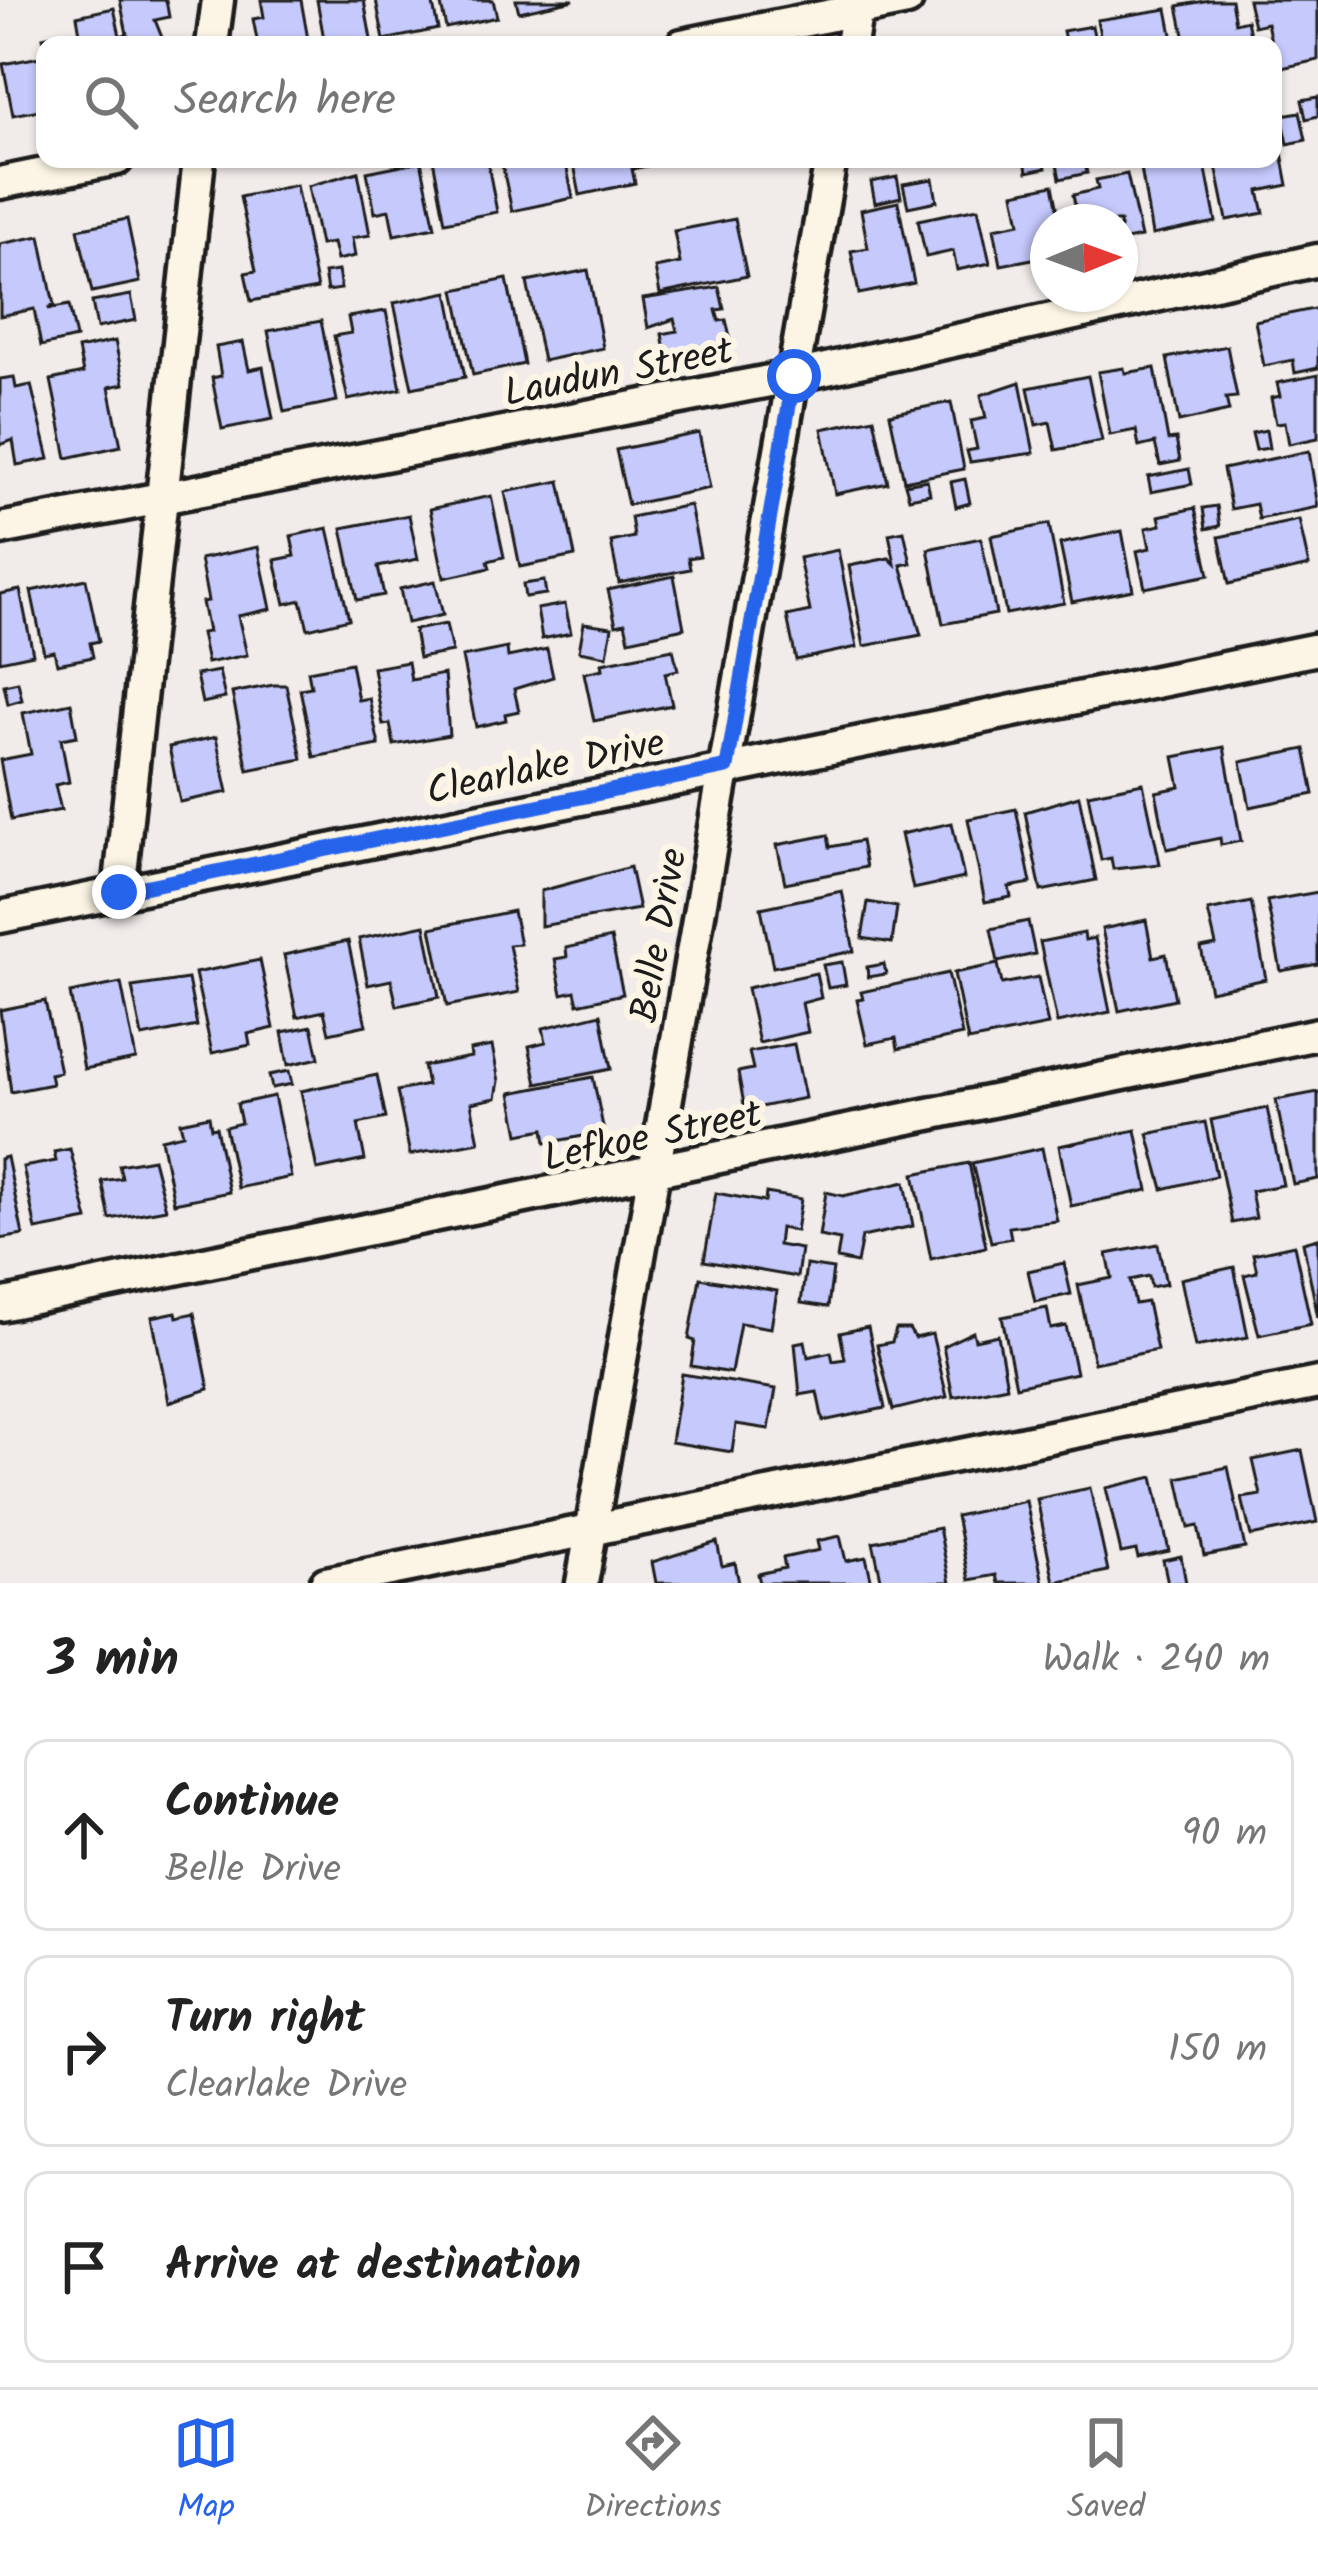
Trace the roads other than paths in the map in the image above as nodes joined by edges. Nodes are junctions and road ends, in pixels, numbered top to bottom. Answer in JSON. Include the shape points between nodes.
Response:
{"nodes":[{"id":1,"x":218,"y":0,"type":"edge"},
{"id":2,"x":907,"y":0,"type":"edge"},
{"id":3,"x":857,"y":5,"type":"edge"},
{"id":4,"x":213,"y":36,"type":"edge"},
{"id":5,"x":721,"y":36,"type":"edge"},
{"id":6,"x":852,"y":36,"type":"edge"},
{"id":7,"x":73,"y":168,"type":"edge"},
{"id":8,"x":198,"y":168,"type":"edge"},
{"id":9,"x":829,"y":168,"type":"edge"},
{"id":10,"x":0,"y":183,"type":"edge"},
{"id":11,"x":1318,"y":260,"type":"edge"},
{"id":12,"x":794,"y":376,"type":"junction"},
{"id":13,"x":163,"y":495,"type":"junction"},
{"id":14,"x":0,"y":529,"type":"edge"},
{"id":15,"x":1318,"y":650,"type":"edge"},
{"id":16,"x":727,"y":767,"type":"junction"},
{"id":17,"x":119,"y":892,"type":"junction"},
{"id":18,"x":0,"y":917,"type":"edge"},
{"id":19,"x":1318,"y":1034,"type":"edge"},
{"id":20,"x":655,"y":1174,"type":"junction"},
{"id":21,"x":0,"y":1305,"type":"edge"},
{"id":22,"x":1318,"y":1383,"type":"edge"},
{"id":23,"x":591,"y":1528,"type":"junction"},
{"id":24,"x":326,"y":1583,"type":"edge"},
{"id":25,"x":582,"y":1583,"type":"edge"}],
"edges":[{"from":1,"to":4,"type":"street"},
{"from":2,"to":3,"type":"street"},
{"from":3,"to":5,"type":"street"},
{"from":3,"to":6,"type":"street"},
{"from":7,"to":10,"type":"street"},
{"from":8,"to":13,"type":"street"},
{"from":9,"to":12,"type":"street","name":"Belle Drive"},
{"from":11,"to":12,"type":"street","name":"Laudun Street"},
{"from":12,"to":13,"type":"street","name":"Laudun Street"},
{"from":12,"to":16,"type":"street","name":"Belle Drive"},
{"from":13,"to":14,"type":"street","name":"Laudun Street"},
{"from":13,"to":17,"type":"street"},
{"from":15,"to":16,"type":"street","name":"Clearlake Drive"},
{"from":16,"to":17,"type":"street","name":"Clearlake Drive"},
{"from":16,"to":20,"type":"street","name":"Belle Drive"},
{"from":17,"to":18,"type":"street","name":"Clearlake Drive"},
{"from":19,"to":20,"type":"street","name":"Lefkoe Street"},
{"from":20,"to":21,"type":"street","name":"Lefkoe Street"},
{"from":20,"to":23,"type":"street","name":"Belle Drive"},
{"from":22,"to":23,"type":"street"},
{"from":23,"to":24,"type":"street"},
{"from":23,"to":25,"type":"street","name":"Belle Drive"}]}
